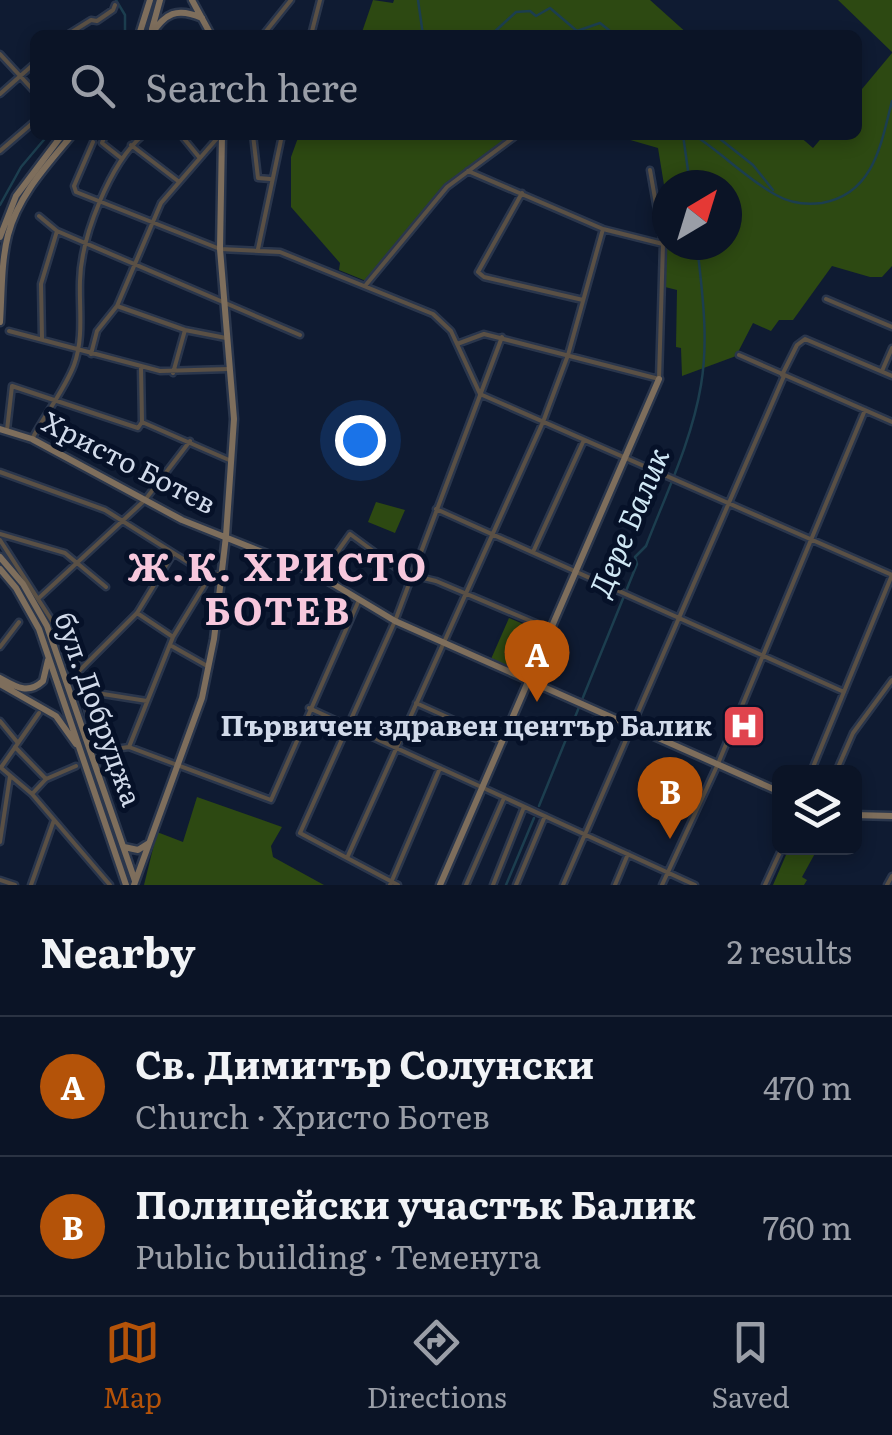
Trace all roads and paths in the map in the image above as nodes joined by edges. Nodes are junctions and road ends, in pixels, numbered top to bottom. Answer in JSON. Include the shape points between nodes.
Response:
{"nodes":[{"id":1,"x":150,"y":0,"type":"edge"},
{"id":2,"x":160,"y":0,"type":"edge"},
{"id":3,"x":193,"y":0,"type":"edge"},
{"id":4,"x":291,"y":0,"type":"edge"},
{"id":5,"x":320,"y":0,"type":"edge"},
{"id":6,"x":115,"y":5,"type":"dead end"},
{"id":7,"x":202,"y":18,"type":"junction"},
{"id":8,"x":78,"y":30,"type":"edge"},
{"id":9,"x":140,"y":30,"type":"edge"},
{"id":10,"x":151,"y":30,"type":"edge"},
{"id":11,"x":154,"y":30,"type":"edge"},
{"id":12,"x":208,"y":30,"type":"edge"},
{"id":13,"x":266,"y":30,"type":"edge"},
{"id":14,"x":313,"y":30,"type":"edge"},
{"id":15,"x":0,"y":54,"type":"edge"},
{"id":16,"x":30,"y":67,"type":"edge"},
{"id":17,"x":20,"y":76,"type":"junction"},
{"id":18,"x":30,"y":87,"type":"edge"},
{"id":19,"x":0,"y":94,"type":"edge"},
{"id":20,"x":30,"y":125,"type":"edge"},
{"id":21,"x":58,"y":140,"type":"edge"},
{"id":22,"x":68,"y":140,"type":"edge"},
{"id":23,"x":103,"y":140,"type":"edge"},
{"id":24,"x":137,"y":140,"type":"edge"},
{"id":25,"x":185,"y":140,"type":"edge"},
{"id":26,"x":216,"y":140,"type":"edge"},
{"id":27,"x":221,"y":140,"type":"edge"},
{"id":28,"x":254,"y":140,"type":"edge"},
{"id":29,"x":281,"y":140,"type":"edge"},
{"id":30,"x":509,"y":140,"type":"edge"},
{"id":31,"x":93,"y":142,"type":"dead end"},
{"id":32,"x":131,"y":145,"type":"junction"},
{"id":33,"x":0,"y":151,"type":"edge"},
{"id":34,"x":200,"y":157,"type":"junction"},
{"id":35,"x":120,"y":158,"type":"junction"},
{"id":36,"x":650,"y":170,"type":"dead end"},
{"id":37,"x":468,"y":171,"type":"junction"},
{"id":38,"x":178,"y":180,"type":"junction"},
{"id":39,"x":270,"y":180,"type":"junction"},
{"id":40,"x":652,"y":181,"type":"edge"},
{"id":41,"x":522,"y":193,"type":"junction"},
{"id":42,"x":100,"y":203,"type":"junction"},
{"id":43,"x":39,"y":216,"type":"dead end"},
{"id":44,"x":153,"y":221,"type":"junction"},
{"id":45,"x":603,"y":230,"type":"junction"},
{"id":46,"x":57,"y":231,"type":"junction"},
{"id":47,"x":0,"y":237,"type":"edge"},
{"id":48,"x":652,"y":241,"type":"edge"},
{"id":49,"x":88,"y":244,"type":"junction"},
{"id":50,"x":258,"y":249,"type":"junction"},
{"id":51,"x":220,"y":250,"type":"junction"},
{"id":52,"x":663,"y":260,"type":"edge"},
{"id":53,"x":135,"y":265,"type":"junction"},
{"id":54,"x":366,"y":286,"type":"junction"},
{"id":55,"x":1,"y":290,"type":"edge"},
{"id":56,"x":826,"y":299,"type":"dead end"},
{"id":57,"x":584,"y":300,"type":"junction"},
{"id":58,"x":224,"y":305,"type":"junction"},
{"id":59,"x":118,"y":306,"type":"junction"},
{"id":60,"x":0,"y":322,"type":"edge"},
{"id":61,"x":82,"y":326,"type":"junction"},
{"id":62,"x":892,"y":327,"type":"edge"},
{"id":63,"x":186,"y":330,"type":"junction"},
{"id":64,"x":97,"y":331,"type":"junction"},
{"id":65,"x":9,"y":332,"type":"dead end"},
{"id":66,"x":300,"y":334,"type":"dead end"},
{"id":67,"x":226,"y":338,"type":"junction"},
{"id":68,"x":502,"y":338,"type":"junction"},
{"id":69,"x":42,"y":340,"type":"junction"},
{"id":70,"x":457,"y":344,"type":"junction"},
{"id":71,"x":892,"y":348,"type":"edge"},
{"id":72,"x":77,"y":350,"type":"junction"},
{"id":73,"x":91,"y":354,"type":"junction"},
{"id":74,"x":568,"y":354,"type":"junction"},
{"id":75,"x":739,"y":355,"type":"dead end"},
{"id":76,"x":141,"y":367,"type":"junction"},
{"id":77,"x":229,"y":369,"type":"junction"},
{"id":78,"x":882,"y":372,"type":"junction"},
{"id":79,"x":173,"y":373,"type":"junction"},
{"id":80,"x":783,"y":376,"type":"junction"},
{"id":81,"x":892,"y":376,"type":"edge"},
{"id":82,"x":658,"y":379,"type":"junction"},
{"id":83,"x":480,"y":394,"type":"junction"},
{"id":84,"x":53,"y":400,"type":"junction"},
{"id":85,"x":865,"y":410,"type":"junction"},
{"id":86,"x":142,"y":422,"type":"junction"},
{"id":87,"x":542,"y":422,"type":"junction"},
{"id":88,"x":892,"y":422,"type":"edge"},
{"id":89,"x":2,"y":430,"type":"edge"},
{"id":90,"x":32,"y":439,"type":"junction"},
{"id":91,"x":584,"y":440,"type":"junction"},
{"id":92,"x":190,"y":441,"type":"junction"},
{"id":93,"x":624,"y":456,"type":"junction"},
{"id":94,"x":232,"y":462,"type":"junction"},
{"id":95,"x":0,"y":472,"type":"edge"},
{"id":96,"x":145,"y":500,"type":"junction"},
{"id":97,"x":728,"y":504,"type":"junction"},
{"id":98,"x":436,"y":509,"type":"junction"},
{"id":99,"x":126,"y":520,"type":"junction"},
{"id":100,"x":492,"y":534,"type":"junction"},
{"id":101,"x":226,"y":536,"type":"junction"},
{"id":102,"x":0,"y":537,"type":"edge"},
{"id":103,"x":812,"y":541,"type":"junction"},
{"id":104,"x":174,"y":552,"type":"junction"},
{"id":105,"x":533,"y":552,"type":"junction"},
{"id":106,"x":0,"y":557,"type":"edge"},
{"id":107,"x":79,"y":562,"type":"junction"},
{"id":108,"x":0,"y":569,"type":"edge"},
{"id":109,"x":576,"y":571,"type":"junction"},
{"id":110,"x":222,"y":573,"type":"junction"},
{"id":111,"x":412,"y":575,"type":"junction"},
{"id":112,"x":892,"y":575,"type":"edge"},
{"id":113,"x":210,"y":576,"type":"junction"},
{"id":114,"x":320,"y":576,"type":"junction"},
{"id":115,"x":19,"y":586,"type":"junction"},
{"id":116,"x":106,"y":587,"type":"dead end"},
{"id":117,"x":464,"y":594,"type":"junction"},
{"id":118,"x":40,"y":597,"type":"junction"},
{"id":119,"x":359,"y":600,"type":"junction"},
{"id":120,"x":137,"y":613,"type":"junction"},
{"id":121,"x":679,"y":620,"type":"junction"},
{"id":122,"x":395,"y":621,"type":"junction"},
{"id":123,"x":19,"y":622,"type":"dead end"},
{"id":124,"x":552,"y":630,"type":"junction"},
{"id":125,"x":173,"y":637,"type":"junction"},
{"id":126,"x":442,"y":642,"type":"junction"},
{"id":127,"x":170,"y":645,"type":"junction"},
{"id":128,"x":0,"y":646,"type":"edge"},
{"id":129,"x":48,"y":654,"type":"junction"},
{"id":130,"x":762,"y":657,"type":"junction"},
{"id":131,"x":209,"y":668,"type":"junction"},
{"id":132,"x":80,"y":670,"type":"junction"},
{"id":133,"x":892,"y":680,"type":"edge"},
{"id":134,"x":0,"y":681,"type":"edge"},
{"id":135,"x":528,"y":682,"type":"junction"},
{"id":136,"x":84,"y":691,"type":"junction"},
{"id":137,"x":844,"y":692,"type":"junction"},
{"id":138,"x":147,"y":701,"type":"junction"},
{"id":139,"x":416,"y":702,"type":"junction"},
{"id":140,"x":309,"y":708,"type":"junction"},
{"id":141,"x":39,"y":712,"type":"dead end"},
{"id":142,"x":89,"y":718,"type":"dead end"},
{"id":143,"x":0,"y":721,"type":"edge"},
{"id":144,"x":348,"y":726,"type":"junction"},
{"id":145,"x":632,"y":728,"type":"junction"},
{"id":146,"x":502,"y":742,"type":"junction"},
{"id":147,"x":16,"y":745,"type":"junction"},
{"id":148,"x":129,"y":747,"type":"junction"},
{"id":149,"x":396,"y":748,"type":"junction"},
{"id":150,"x":100,"y":751,"type":"dead end"},
{"id":151,"x":84,"y":758,"type":"junction"},
{"id":152,"x":814,"y":765,"type":"edge"},
{"id":153,"x":839,"y":765,"type":"edge"},
{"id":154,"x":76,"y":766,"type":"dead end"},
{"id":155,"x":178,"y":766,"type":"junction"},
{"id":156,"x":717,"y":766,"type":"junction"},
{"id":157,"x":1,"y":767,"type":"edge"},
{"id":158,"x":440,"y":768,"type":"junction"},
{"id":159,"x":10,"y":776,"type":"junction"},
{"id":160,"x":46,"y":779,"type":"junction"},
{"id":161,"x":482,"y":788,"type":"junction"},
{"id":162,"x":772,"y":789,"type":"edge"},
{"id":163,"x":32,"y":794,"type":"junction"},
{"id":164,"x":504,"y":798,"type":"junction"},
{"id":165,"x":3,"y":803,"type":"edge"},
{"id":166,"x":524,"y":807,"type":"junction"},
{"id":167,"x":862,"y":815,"type":"edge"},
{"id":168,"x":545,"y":816,"type":"junction"},
{"id":169,"x":892,"y":816,"type":"edge"},
{"id":170,"x":54,"y":820,"type":"junction"},
{"id":171,"x":585,"y":834,"type":"junction"},
{"id":172,"x":0,"y":842,"type":"edge"},
{"id":173,"x":150,"y":842,"type":"junction"},
{"id":174,"x":124,"y":847,"type":"junction"},
{"id":175,"x":628,"y":854,"type":"junction"},
{"id":176,"x":779,"y":855,"type":"edge"},
{"id":177,"x":347,"y":858,"type":"junction"},
{"id":178,"x":668,"y":872,"type":"junction"},
{"id":179,"x":892,"y":876,"type":"edge"},
{"id":180,"x":0,"y":880,"type":"edge"},
{"id":181,"x":133,"y":884,"type":"edge"},
{"id":182,"x":393,"y":884,"type":"edge"},
{"id":183,"x":15,"y":885,"type":"edge"},
{"id":184,"x":31,"y":885,"type":"edge"},
{"id":185,"x":110,"y":885,"type":"edge"},
{"id":186,"x":440,"y":885,"type":"edge"},
{"id":187,"x":466,"y":885,"type":"edge"},
{"id":188,"x":494,"y":885,"type":"edge"},
{"id":189,"x":516,"y":885,"type":"edge"},
{"id":190,"x":563,"y":885,"type":"edge"},
{"id":191,"x":616,"y":885,"type":"edge"},
{"id":192,"x":662,"y":885,"type":"edge"},
{"id":193,"x":695,"y":885,"type":"edge"},
{"id":194,"x":766,"y":885,"type":"edge"},
{"id":195,"x":887,"y":885,"type":"edge"}],
"edges":[{"from":1,"to":9,"type":"street"},
{"from":2,"to":10,"type":"street"},
{"from":3,"to":7,"type":"street"},
{"from":4,"to":13,"type":"street"},
{"from":5,"to":14,"type":"street"},
{"from":6,"to":8,"type":"street"},
{"from":7,"to":11,"type":"street","via":[[176,11]]},
{"from":7,"to":12,"type":"street"},
{"from":15,"to":17,"type":"street"},
{"from":16,"to":17,"type":"street"},
{"from":17,"to":18,"type":"street"},
{"from":17,"to":19,"type":"street"},
{"from":20,"to":33,"type":"street"},
{"from":21,"to":47,"type":"street","via":[[16,196]]},
{"from":22,"to":55,"type":"street","via":[[16,212]]},
{"from":23,"to":35,"type":"street"},
{"from":24,"to":32,"type":"street"},
{"from":25,"to":34,"type":"street"},
{"from":26,"to":34,"type":"street"},
{"from":27,"to":51,"type":"street"},
{"from":28,"to":39,"type":"street","via":[[258,178]]},
{"from":29,"to":39,"type":"street"},
{"from":30,"to":37,"type":"street"},
{"from":31,"to":42,"type":"street","via":[[74,189]]},
{"from":32,"to":35,"type":"street"},
{"from":32,"to":38,"type":"street"},
{"from":34,"to":38,"type":"street"},
{"from":35,"to":42,"type":"street"},
{"from":36,"to":40,"type":"street"},
{"from":37,"to":41,"type":"street"},
{"from":37,"to":54,"type":"street"},
{"from":38,"to":44,"type":"street"},
{"from":39,"to":50,"type":"street"},
{"from":41,"to":45,"type":"street"},
{"from":41,"to":57,"type":"street","via":[[480,275]]},
{"from":42,"to":44,"type":"street"},
{"from":42,"to":49,"type":"street"},
{"from":43,"to":46,"type":"street"},
{"from":44,"to":51,"type":"street"},
{"from":44,"to":53,"type":"street"},
{"from":45,"to":48,"type":"street"},
{"from":45,"to":57,"type":"street"},
{"from":46,"to":49,"type":"street"},
{"from":46,"to":69,"type":"street","via":[[41,284]]},
{"from":49,"to":53,"type":"street"},
{"from":49,"to":61,"type":"street","via":[[80,277]]},
{"from":50,"to":51,"type":"street"},
{"from":50,"to":54,"type":"street"},
{"from":51,"to":58,"type":"street"},
{"from":52,"to":82,"type":"street"},
{"from":53,"to":58,"type":"street"},
{"from":53,"to":59,"type":"street"},
{"from":54,"to":70,"type":"street","via":[[440,317]]},
{"from":55,"to":60,"type":"street"},
{"from":56,"to":62,"type":"street"},
{"from":57,"to":74,"type":"street"},
{"from":58,"to":66,"type":"street"},
{"from":58,"to":67,"type":"street"},
{"from":59,"to":63,"type":"street"},
{"from":59,"to":64,"type":"street"},
{"from":61,"to":64,"type":"street"},
{"from":61,"to":72,"type":"street"},
{"from":63,"to":67,"type":"street"},
{"from":63,"to":79,"type":"street"},
{"from":64,"to":73,"type":"street"},
{"from":65,"to":69,"type":"street"},
{"from":67,"to":77,"type":"street"},
{"from":68,"to":70,"type":"street","via":[[478,335]]},
{"from":68,"to":74,"type":"street"},
{"from":68,"to":83,"type":"street"},
{"from":69,"to":72,"type":"street"},
{"from":70,"to":83,"type":"street"},
{"from":71,"to":78,"type":"street"},
{"from":72,"to":73,"type":"street"},
{"from":72,"to":84,"type":"street"},
{"from":73,"to":76,"type":"street"},
{"from":74,"to":82,"type":"street"},
{"from":74,"to":87,"type":"street"},
{"from":75,"to":80,"type":"street"},
{"from":76,"to":79,"type":"street"},
{"from":76,"to":86,"type":"street"},
{"from":77,"to":79,"type":"street"},
{"from":77,"to":94,"type":"street"},
{"from":78,"to":80,"type":"street","via":[[805,339]]},
{"from":78,"to":81,"type":"street"},
{"from":80,"to":85,"type":"street"},
{"from":80,"to":97,"type":"street"},
{"from":82,"to":93,"type":"street"},
{"from":83,"to":87,"type":"street"},
{"from":83,"to":98,"type":"street"},
{"from":84,"to":86,"type":"street","via":[[138,428]]},
{"from":84,"to":89,"type":"street","via":[[12,386]]},
{"from":84,"to":90,"type":"street"},
{"from":85,"to":88,"type":"street"},
{"from":85,"to":103,"type":"street"},
{"from":86,"to":92,"type":"street"},
{"from":87,"to":91,"type":"street"},
{"from":87,"to":100,"type":"street"},
{"from":89,"to":90,"type":"street","name":"Христо Ботев"},
{"from":90,"to":96,"type":"street","name":"Христо Ботев"},
{"from":91,"to":93,"type":"street"},
{"from":91,"to":105,"type":"street"},
{"from":92,"to":94,"type":"street"},
{"from":92,"to":96,"type":"street"},
{"from":93,"to":97,"type":"street"},
{"from":93,"to":109,"type":"street"},
{"from":94,"to":101,"type":"street"},
{"from":95,"to":99,"type":"street"},
{"from":96,"to":99,"type":"street"},
{"from":96,"to":101,"type":"street","name":"Христо Ботев"},
{"from":97,"to":103,"type":"street"},
{"from":97,"to":121,"type":"street"},
{"from":98,"to":100,"type":"street"},
{"from":98,"to":111,"type":"street"},
{"from":99,"to":104,"type":"street"},
{"from":99,"to":107,"type":"street"},
{"from":100,"to":105,"type":"street"},
{"from":100,"to":117,"type":"street"},
{"from":101,"to":110,"type":"street"},
{"from":101,"to":114,"type":"street","name":"Христо Ботев"},
{"from":102,"to":107,"type":"street","via":[[55,549]]},
{"from":102,"to":118,"type":"street"},
{"from":103,"to":112,"type":"street"},
{"from":103,"to":130,"type":"street"},
{"from":104,"to":113,"type":"street"},
{"from":104,"to":120,"type":"street"},
{"from":105,"to":109,"type":"street"},
{"from":106,"to":115,"type":"street","name":"бул. Добруджа"},
{"from":107,"to":116,"type":"street"},
{"from":107,"to":118,"type":"street"},
{"from":108,"to":115,"type":"street","name":"бул. Добруджа"},
{"from":109,"to":121,"type":"street"},
{"from":109,"to":124,"type":"street"},
{"from":110,"to":113,"type":"street"},
{"from":110,"to":131,"type":"street"},
{"from":111,"to":114,"type":"street","via":[[350,534]]},
{"from":111,"to":117,"type":"street"},
{"from":111,"to":122,"type":"street"},
{"from":112,"to":137,"type":"street"},
{"from":113,"to":125,"type":"street"},
{"from":114,"to":119,"type":"street","name":"Христо Ботев"},
{"from":115,"to":129,"type":"street","name":"бул. Добруджа"},
{"from":115,"to":174,"type":"street","name":"бул. Добруджа","via":[[52,639]]},
{"from":117,"to":124,"type":"street"},
{"from":117,"to":126,"type":"street"},
{"from":118,"to":132,"type":"street"},
{"from":119,"to":122,"type":"street","name":"Христо Ботев"},
{"from":119,"to":140,"type":"street"},
{"from":120,"to":125,"type":"street"},
{"from":120,"to":132,"type":"street"},
{"from":121,"to":130,"type":"street"},
{"from":121,"to":145,"type":"street"},
{"from":122,"to":126,"type":"street","name":"Христо Ботев"},
{"from":122,"to":144,"type":"street"},
{"from":123,"to":128,"type":"street"},
{"from":124,"to":135,"type":"street"},
{"from":125,"to":127,"type":"street"},
{"from":126,"to":135,"type":"street","name":"Христо Ботев"},
{"from":126,"to":139,"type":"street"},
{"from":127,"to":131,"type":"street"},
{"from":127,"to":138,"type":"street"},
{"from":129,"to":134,"type":"street","via":[[38,686],[27,690]]},
{"from":129,"to":151,"type":"street","name":"бул. Добруджа"},
{"from":130,"to":137,"type":"street"},
{"from":130,"to":156,"type":"street"},
{"from":131,"to":155,"type":"street"},
{"from":132,"to":136,"type":"street"},
{"from":133,"to":153,"type":"street","via":[[856,726]]},
{"from":134,"to":151,"type":"street","via":[[56,716]]},
{"from":135,"to":145,"type":"street","name":"Христо Ботев"},
{"from":135,"to":146,"type":"street"},
{"from":136,"to":138,"type":"street"},
{"from":136,"to":142,"type":"street"},
{"from":137,"to":152,"type":"street"},
{"from":138,"to":148,"type":"street"},
{"from":139,"to":146,"type":"street"},
{"from":139,"to":149,"type":"street"},
{"from":140,"to":144,"type":"street"},
{"from":140,"to":155,"type":"street","via":[[271,800]]},
{"from":141,"to":147,"type":"street"},
{"from":143,"to":147,"type":"street"},
{"from":144,"to":149,"type":"street"},
{"from":144,"to":177,"type":"street","via":[[300,834]]},
{"from":145,"to":156,"type":"street","name":"Христо Ботев"},
{"from":145,"to":171,"type":"street"},
{"from":146,"to":161,"type":"street"},
{"from":147,"to":157,"type":"street"},
{"from":147,"to":160,"type":"street"},
{"from":148,"to":150,"type":"street"},
{"from":148,"to":155,"type":"street"},
{"from":149,"to":158,"type":"street"},
{"from":149,"to":177,"type":"street"},
{"from":151,"to":181,"type":"street","name":"бул. Добруджа"},
{"from":154,"to":160,"type":"street"},
{"from":155,"to":173,"type":"street"},
{"from":156,"to":162,"type":"street","name":"Христо Ботев"},
{"from":156,"to":178,"type":"street"},
{"from":157,"to":159,"type":"street"},
{"from":158,"to":161,"type":"street"},
{"from":158,"to":182,"type":"street"},
{"from":159,"to":163,"type":"street"},
{"from":159,"to":165,"type":"street"},
{"from":160,"to":163,"type":"street"},
{"from":161,"to":164,"type":"street"},
{"from":161,"to":186,"type":"street"},
{"from":163,"to":170,"type":"street"},
{"from":164,"to":166,"type":"street"},
{"from":164,"to":187,"type":"street"},
{"from":165,"to":172,"type":"street"},
{"from":166,"to":168,"type":"street"},
{"from":166,"to":188,"type":"street"},
{"from":167,"to":169,"type":"street"},
{"from":168,"to":171,"type":"street"},
{"from":168,"to":189,"type":"street"},
{"from":170,"to":184,"type":"street"},
{"from":170,"to":185,"type":"street"},
{"from":171,"to":175,"type":"street"},
{"from":171,"to":190,"type":"street"},
{"from":173,"to":174,"type":"street","via":[[138,850]]},
{"from":173,"to":181,"type":"street"},
{"from":174,"to":181,"type":"street","name":"бул. Добруджа"},
{"from":175,"to":178,"type":"street"},
{"from":175,"to":191,"type":"street"},
{"from":176,"to":194,"type":"street"},
{"from":177,"to":182,"type":"street"},
{"from":178,"to":192,"type":"street"},
{"from":178,"to":193,"type":"street"},
{"from":179,"to":195,"type":"street"},
{"from":180,"to":183,"type":"street"}]}
